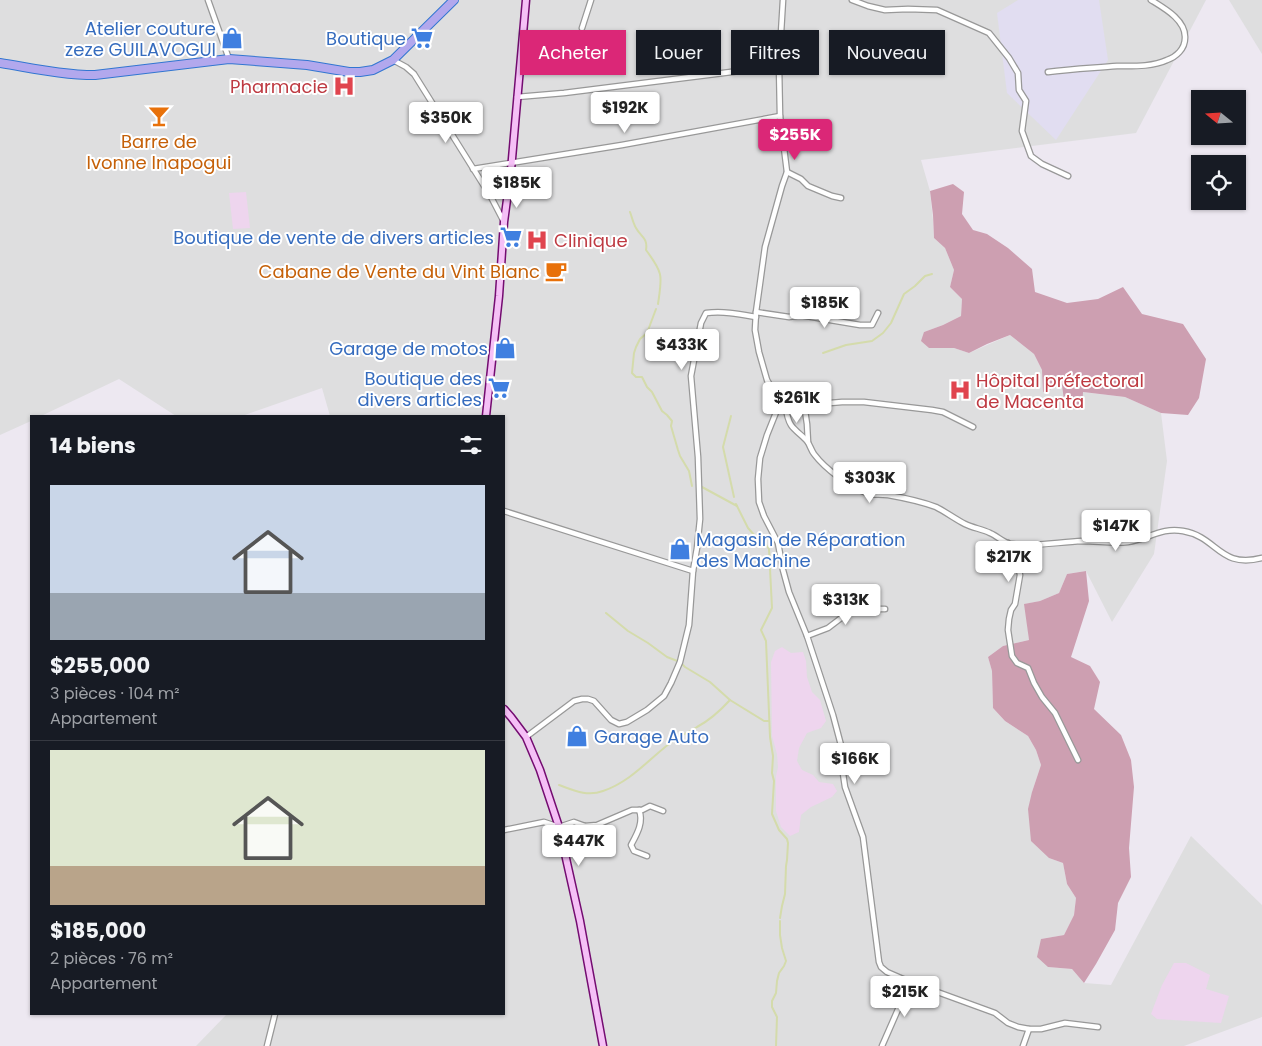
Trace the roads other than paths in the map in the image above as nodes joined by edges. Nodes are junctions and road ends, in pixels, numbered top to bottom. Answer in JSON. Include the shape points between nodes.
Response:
{"nodes":[{"id":1,"x":208,"y":0,"type":"edge"},
{"id":2,"x":454,"y":0,"type":"edge"},
{"id":3,"x":526,"y":0,"type":"edge"},
{"id":4,"x":591,"y":0,"type":"edge"},
{"id":5,"x":783,"y":0,"type":"edge"},
{"id":6,"x":852,"y":0,"type":"edge"},
{"id":7,"x":1150,"y":0,"type":"edge"},
{"id":8,"x":582,"y":28,"type":"dead end"},
{"id":9,"x":781,"y":30,"type":"edge"},
{"id":10,"x":229,"y":59,"type":"junction"},
{"id":11,"x":394,"y":60,"type":"junction"},
{"id":12,"x":0,"y":63,"type":"edge"},
{"id":13,"x":731,"y":72,"type":"edge"},
{"id":14,"x":1048,"y":72,"type":"dead end"},
{"id":15,"x":779,"y":75,"type":"edge"},
{"id":16,"x":517,"y":97,"type":"junction"},
{"id":17,"x":780,"y":116,"type":"junction"},
{"id":18,"x":511,"y":163,"type":"junction"},
{"id":19,"x":474,"y":169,"type":"junction"},
{"id":20,"x":787,"y":172,"type":"junction"},
{"id":21,"x":1068,"y":176,"type":"dead end"},
{"id":22,"x":841,"y":198,"type":"dead end"},
{"id":23,"x":504,"y":222,"type":"junction"},
{"id":24,"x":878,"y":313,"type":"dead end"},
{"id":25,"x":756,"y":315,"type":"junction"},
{"id":26,"x":778,"y":399,"type":"junction"},
{"id":27,"x":785,"y":403,"type":"junction"},
{"id":28,"x":804,"y":404,"type":"junction"},
{"id":29,"x":486,"y":415,"type":"edge"},
{"id":30,"x":973,"y":427,"type":"dead end"},
{"id":31,"x":808,"y":442,"type":"junction"},
{"id":32,"x":505,"y":511,"type":"edge"},
{"id":33,"x":1008,"y":544,"type":"junction"},
{"id":34,"x":1262,"y":558,"type":"edge"},
{"id":35,"x":693,"y":571,"type":"junction"},
{"id":36,"x":885,"y":609,"type":"dead end"},
{"id":37,"x":807,"y":636,"type":"junction"},
{"id":38,"x":505,"y":710,"type":"edge"},
{"id":39,"x":526,"y":737,"type":"junction"},
{"id":40,"x":1078,"y":760,"type":"dead end"},
{"id":41,"x":639,"y":810,"type":"junction"},
{"id":42,"x":662,"y":810,"type":"dead end"},
{"id":43,"x":585,"y":826,"type":"junction"},
{"id":44,"x":559,"y":827,"type":"junction"},
{"id":45,"x":505,"y":830,"type":"edge"},
{"id":46,"x":609,"y":838,"type":"dead end"},
{"id":47,"x":647,"y":856,"type":"dead end"},
{"id":48,"x":910,"y":982,"type":"junction"},
{"id":49,"x":275,"y":1015,"type":"edge"},
{"id":50,"x":1098,"y":1027,"type":"dead end"},
{"id":51,"x":1029,"y":1029,"type":"junction"},
{"id":52,"x":267,"y":1046,"type":"edge"},
{"id":53,"x":603,"y":1046,"type":"edge"},
{"id":54,"x":882,"y":1046,"type":"edge"},
{"id":55,"x":1023,"y":1046,"type":"edge"}],
"edges":[{"from":1,"to":10,"type":"street"},
{"from":2,"to":11,"type":"highway"},
{"from":3,"to":16,"type":"main road"},
{"from":4,"to":8,"type":"street"},
{"from":5,"to":9,"type":"street"},
{"from":6,"to":21,"type":"street","via":[[885,10],[937,10],[989,33],[1018,73],[1019,90],[1026,101],[1022,131],[1031,156]]},
{"from":7,"to":14,"type":"street","via":[[1168,10],[1185,31],[1183,48],[1176,56],[1143,65]]},
{"from":10,"to":11,"type":"highway","via":[[349,72],[373,70]]},
{"from":10,"to":12,"type":"highway","via":[[76,75]]},
{"from":11,"to":19,"type":"street","via":[[414,74]]},
{"from":13,"to":16,"type":"street"},
{"from":15,"to":17,"type":"street"},
{"from":16,"to":18,"type":"main road"},
{"from":17,"to":18,"type":"street"},
{"from":17,"to":20,"type":"street"},
{"from":18,"to":19,"type":"street"},
{"from":18,"to":23,"type":"main road"},
{"from":19,"to":23,"type":"street"},
{"from":20,"to":22,"type":"street","via":[[808,186]]},
{"from":20,"to":25,"type":"street","via":[[765,247]]},
{"from":23,"to":29,"type":"main road"},
{"from":24,"to":25,"type":"street","via":[[870,325],[800,315]]},
{"from":25,"to":26,"type":"street","via":[[761,361]]},
{"from":25,"to":35,"type":"street","via":[[706,313],[700,323],[691,376],[699,500]]},
{"from":26,"to":27,"type":"street"},
{"from":26,"to":37,"type":"street","via":[[760,458],[759,502],[778,543],[789,592]]},
{"from":27,"to":28,"type":"street"},
{"from":27,"to":31,"type":"street","via":[[791,424]]},
{"from":28,"to":30,"type":"street","via":[[864,402],[932,410]]},
{"from":28,"to":31,"type":"street"},
{"from":31,"to":33,"type":"street","via":[[828,470],[853,486],[870,494],[925,503]]},
{"from":32,"to":35,"type":"street"},
{"from":33,"to":34,"type":"street","via":[[1127,542],[1168,530],[1196,536],[1222,554],[1240,561]]},
{"from":33,"to":40,"type":"street","via":[[1020,575],[1009,619],[1012,656],[1017,663],[1028,668]]},
{"from":35,"to":39,"type":"street","via":[[684,647],[664,696],[648,710],[619,724],[594,701],[574,701]]},
{"from":36,"to":37,"type":"street","via":[[853,609],[828,628]]},
{"from":37,"to":48,"type":"street","via":[[842,748],[845,787],[863,837],[879,962],[887,972]]},
{"from":38,"to":39,"type":"main road"},
{"from":39,"to":44,"type":"main road"},
{"from":41,"to":42,"type":"street","via":[[650,806]]},
{"from":41,"to":43,"type":"street"},
{"from":41,"to":47,"type":"street","via":[[642,816],[631,844],[634,851]]},
{"from":43,"to":44,"type":"street","via":[[574,822]]},
{"from":43,"to":46,"type":"street"},
{"from":44,"to":45,"type":"street","via":[[544,822]]},
{"from":44,"to":53,"type":"main road"},
{"from":48,"to":51,"type":"street"},
{"from":48,"to":54,"type":"street"},
{"from":49,"to":52,"type":"street"},
{"from":50,"to":51,"type":"street","via":[[1065,1023]]},
{"from":51,"to":55,"type":"street"}]}
